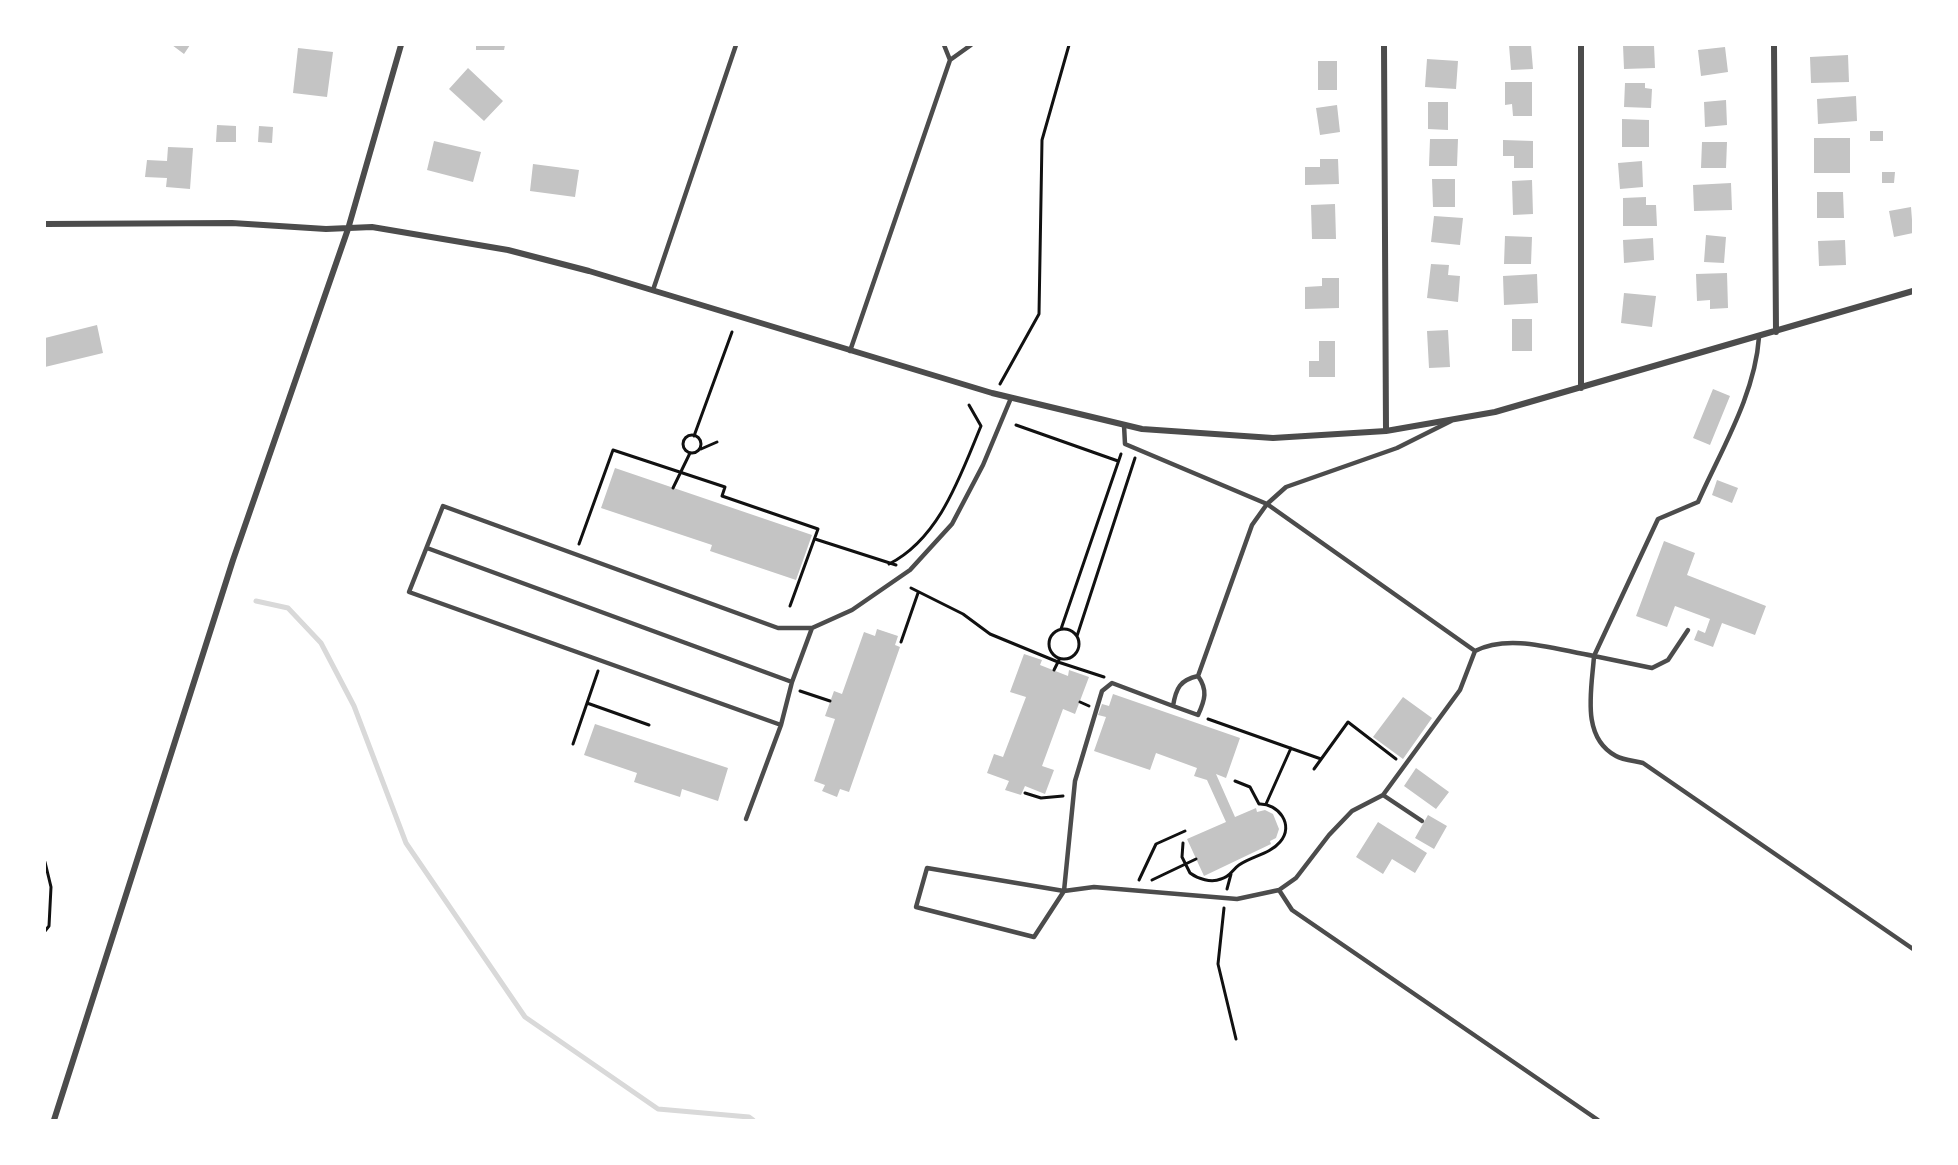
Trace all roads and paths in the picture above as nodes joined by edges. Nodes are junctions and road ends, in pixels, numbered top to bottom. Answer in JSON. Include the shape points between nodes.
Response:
{"nodes":[{"id":1,"x":401,"y":45,"type":"edge"},
{"id":2,"x":736,"y":45,"type":"edge"},
{"id":3,"x":944,"y":45,"type":"edge"},
{"id":4,"x":971,"y":45,"type":"edge"},
{"id":5,"x":1069,"y":45,"type":"edge"},
{"id":6,"x":1384,"y":45,"type":"edge"},
{"id":7,"x":1581,"y":45,"type":"edge"},
{"id":8,"x":1773,"y":45,"type":"edge"},
{"id":9,"x":950,"y":60,"type":"junction"},
{"id":10,"x":45,"y":224,"type":"edge"},
{"id":11,"x":348,"y":229,"type":"junction"},
{"id":12,"x":652,"y":290,"type":"junction"},
{"id":13,"x":1913,"y":291,"type":"edge"},
{"id":14,"x":732,"y":332,"type":"dead end"},
{"id":15,"x":1776,"y":332,"type":"junction"},
{"id":16,"x":1759,"y":337,"type":"junction"},
{"id":17,"x":850,"y":351,"type":"junction"},
{"id":18,"x":1000,"y":384,"type":"dead end"},
{"id":19,"x":1581,"y":388,"type":"junction"},
{"id":20,"x":1011,"y":398,"type":"junction"},
{"id":21,"x":969,"y":405,"type":"dead end"},
{"id":22,"x":1458,"y":418,"type":"junction"},
{"id":23,"x":1016,"y":425,"type":"dead end"},
{"id":24,"x":1124,"y":425,"type":"junction"},
{"id":25,"x":1386,"y":431,"type":"junction"},
{"id":26,"x":694,"y":436,"type":"junction"},
{"id":27,"x":717,"y":442,"type":"dead end"},
{"id":28,"x":1125,"y":444,"type":"junction"},
{"id":29,"x":699,"y":449,"type":"junction"},
{"id":30,"x":1138,"y":450,"type":"junction"},
{"id":31,"x":690,"y":453,"type":"junction"},
{"id":32,"x":1118,"y":461,"type":"junction"},
{"id":33,"x":681,"y":472,"type":"junction"},
{"id":34,"x":674,"y":488,"type":"dead end"},
{"id":35,"x":1267,"y":504,"type":"junction"},
{"id":36,"x":815,"y":538,"type":"junction"},
{"id":37,"x":427,"y":548,"type":"junction"},
{"id":38,"x":575,"y":554,"type":"junction"},
{"id":39,"x":889,"y":564,"type":"junction"},
{"id":40,"x":896,"y":565,"type":"dead end"},
{"id":41,"x":910,"y":588,"type":"dead end"},
{"id":42,"x":918,"y":593,"type":"junction"},
{"id":43,"x":790,"y":606,"type":"dead end"},
{"id":44,"x":812,"y":628,"type":"junction"},
{"id":45,"x":1061,"y":629,"type":"junction"},
{"id":46,"x":1688,"y":630,"type":"dead end"},
{"id":47,"x":1077,"y":636,"type":"junction"},
{"id":48,"x":901,"y":642,"type":"dead end"},
{"id":49,"x":1475,"y":651,"type":"junction"},
{"id":50,"x":1594,"y":656,"type":"junction"},
{"id":51,"x":1059,"y":660,"type":"junction"},
{"id":52,"x":602,"y":661,"type":"junction"},
{"id":53,"x":1054,"y":670,"type":"dead end"},
{"id":54,"x":1198,"y":676,"type":"junction"},
{"id":55,"x":792,"y":682,"type":"junction"},
{"id":56,"x":1112,"y":683,"type":"junction"},
{"id":57,"x":793,"y":689,"type":"junction"},
{"id":58,"x":830,"y":701,"type":"dead end"},
{"id":59,"x":587,"y":703,"type":"junction"},
{"id":60,"x":1173,"y":706,"type":"junction"},
{"id":61,"x":1198,"y":715,"type":"junction"},
{"id":62,"x":649,"y":725,"type":"dead end"},
{"id":63,"x":781,"y":725,"type":"junction"},
{"id":64,"x":573,"y":744,"type":"dead end"},
{"id":65,"x":1291,"y":748,"type":"junction"},
{"id":66,"x":1321,"y":759,"type":"junction"},
{"id":67,"x":1405,"y":766,"type":"junction"},
{"id":68,"x":1314,"y":769,"type":"dead end"},
{"id":69,"x":1235,"y":781,"type":"dead end"},
{"id":70,"x":1025,"y":793,"type":"dead end"},
{"id":71,"x":1074,"y":795,"type":"junction"},
{"id":72,"x":1383,"y":795,"type":"junction"},
{"id":73,"x":1266,"y":804,"type":"junction"},
{"id":74,"x":746,"y":819,"type":"dead end"},
{"id":75,"x":1422,"y":820,"type":"dead end"},
{"id":76,"x":1185,"y":831,"type":"dead end"},
{"id":77,"x":1184,"y":843,"type":"dead end"},
{"id":78,"x":1196,"y":859,"type":"dead end"},
{"id":79,"x":45,"y":862,"type":"edge"},
{"id":80,"x":1185,"y":863,"type":"junction"},
{"id":81,"x":1231,"y":874,"type":"junction"},
{"id":82,"x":1157,"y":877,"type":"dead end"},
{"id":83,"x":1135,"y":890,"type":"junction"},
{"id":84,"x":1280,"y":890,"type":"junction"},
{"id":85,"x":1064,"y":891,"type":"junction"},
{"id":86,"x":1225,"y":898,"type":"junction"},
{"id":87,"x":45,"y":931,"type":"edge"},
{"id":88,"x":1913,"y":949,"type":"edge"},
{"id":89,"x":1236,"y":1040,"type":"dead end"},
{"id":90,"x":54,"y":1120,"type":"edge"},
{"id":91,"x":1598,"y":1120,"type":"edge"}],
"edges":[{"from":1,"to":11,"type":"street"},
{"from":2,"to":12,"type":"lane"},
{"from":3,"to":9,"type":"lane"},
{"from":4,"to":9,"type":"lane"},
{"from":5,"to":18,"type":"path","via":[[1042,140],[1039,314]]},
{"from":6,"to":25,"type":"street"},
{"from":7,"to":19,"type":"street"},
{"from":8,"to":15,"type":"street"},
{"from":9,"to":17,"type":"lane"},
{"from":10,"to":11,"type":"street","via":[[232,223]]},
{"from":11,"to":12,"type":"street","via":[[372,226],[508,250]]},
{"from":11,"to":90,"type":"street","via":[[234,560]]},
{"from":12,"to":17,"type":"street"},
{"from":13,"to":15,"type":"street"},
{"from":14,"to":26,"type":"path"},
{"from":15,"to":16,"type":"street"},
{"from":16,"to":19,"type":"street"},
{"from":16,"to":50,"type":"lane","via":[[1758,358],[1740,411],[1698,502],[1658,519]]},
{"from":17,"to":20,"type":"street"},
{"from":19,"to":22,"type":"street","via":[[1496,412]]},
{"from":20,"to":24,"type":"street"},
{"from":20,"to":44,"type":"lane","via":[[983,465],[952,524],[903,576],[852,610]]},
{"from":21,"to":39,"type":"path","via":[[981,426],[954,486],[935,523]]},
{"from":22,"to":25,"type":"street"},
{"from":22,"to":35,"type":"lane","via":[[1397,448],[1286,487]]},
{"from":23,"to":32,"type":"path"},
{"from":24,"to":25,"type":"street","via":[[1274,438]]},
{"from":24,"to":28,"type":"lane"},
{"from":26,"to":29,"type":"path","via":[[700,441]]},
{"from":26,"to":31,"type":"path","via":[[684,441],[684,448]]},
{"from":27,"to":29,"type":"path"},
{"from":28,"to":30,"type":"lane"},
{"from":28,"to":32,"type":"path"},
{"from":29,"to":31,"type":"path"},
{"from":30,"to":35,"type":"lane"},
{"from":30,"to":47,"type":"path"},
{"from":31,"to":33,"type":"path"},
{"from":32,"to":45,"type":"path"},
{"from":33,"to":34,"type":"path"},
{"from":33,"to":36,"type":"path","via":[[725,487],[722,496],[818,529]]},
{"from":33,"to":38,"type":"path","via":[[614,450]]},
{"from":35,"to":49,"type":"lane"},
{"from":35,"to":54,"type":"lane","via":[[1252,525]]},
{"from":36,"to":39,"type":"path"},
{"from":36,"to":43,"type":"path"},
{"from":37,"to":38,"type":"lane","via":[[443,506]]},
{"from":37,"to":52,"type":"lane","via":[[410,592]]},
{"from":37,"to":55,"type":"lane"},
{"from":38,"to":44,"type":"lane","via":[[778,628]]},
{"from":39,"to":40,"type":"path"},
{"from":41,"to":42,"type":"path"},
{"from":42,"to":48,"type":"path"},
{"from":42,"to":51,"type":"path","via":[[963,614],[990,634]]},
{"from":44,"to":55,"type":"lane"},
{"from":45,"to":47,"type":"path"},
{"from":45,"to":51,"type":"path","via":[[1051,636],[1049,645]]},
{"from":46,"to":50,"type":"lane","via":[[1668,660],[1652,668]]},
{"from":47,"to":51,"type":"path","via":[[1078,650]]},
{"from":49,"to":50,"type":"lane","via":[[1489,644],[1511,642]]},
{"from":49,"to":67,"type":"lane","via":[[1460,690]]},
{"from":50,"to":88,"type":"lane","via":[[1590,718],[1599,742],[1616,756],[1643,763]]},
{"from":51,"to":53,"type":"path"},
{"from":51,"to":56,"type":"path"},
{"from":52,"to":59,"type":"path"},
{"from":52,"to":63,"type":"lane"},
{"from":54,"to":60,"type":"lane","via":[[1176,688]]},
{"from":54,"to":61,"type":"lane","via":[[1204,685],[1205,699]]},
{"from":55,"to":57,"type":"lane"},
{"from":56,"to":60,"type":"lane"},
{"from":56,"to":71,"type":"lane","via":[[1102,691],[1079,759]]},
{"from":57,"to":58,"type":"path"},
{"from":57,"to":63,"type":"lane"},
{"from":59,"to":62,"type":"path"},
{"from":59,"to":64,"type":"path"},
{"from":60,"to":61,"type":"lane"},
{"from":61,"to":65,"type":"path"},
{"from":63,"to":74,"type":"lane"},
{"from":65,"to":66,"type":"path"},
{"from":65,"to":73,"type":"path"},
{"from":66,"to":67,"type":"path","via":[[1348,722]]},
{"from":66,"to":68,"type":"path"},
{"from":67,"to":72,"type":"lane"},
{"from":69,"to":73,"type":"path","via":[[1250,787],[1258,804]]},
{"from":70,"to":71,"type":"path","via":[[1041,798]]},
{"from":71,"to":85,"type":"lane"},
{"from":72,"to":75,"type":"lane"},
{"from":72,"to":84,"type":"lane","via":[[1352,811],[1296,878]]},
{"from":73,"to":81,"type":"path","via":[[1281,812],[1286,832],[1281,842],[1238,865]]},
{"from":76,"to":83,"type":"path","via":[[1156,844]]},
{"from":77,"to":80,"type":"path"},
{"from":78,"to":80,"type":"path"},
{"from":79,"to":87,"type":"path","via":[[51,887],[49,926]]},
{"from":80,"to":81,"type":"path","via":[[1190,873],[1200,879],[1221,879]]},
{"from":80,"to":82,"type":"path"},
{"from":81,"to":86,"type":"path"},
{"from":83,"to":85,"type":"lane","via":[[1094,887]]},
{"from":83,"to":86,"type":"lane"},
{"from":84,"to":86,"type":"lane"},
{"from":84,"to":91,"type":"lane","via":[[1292,910]]},
{"from":85,"to":85,"type":"lane","via":[[927,868],[916,907],[1034,937]]},
{"from":86,"to":89,"type":"path","via":[[1218,964]]}]}
